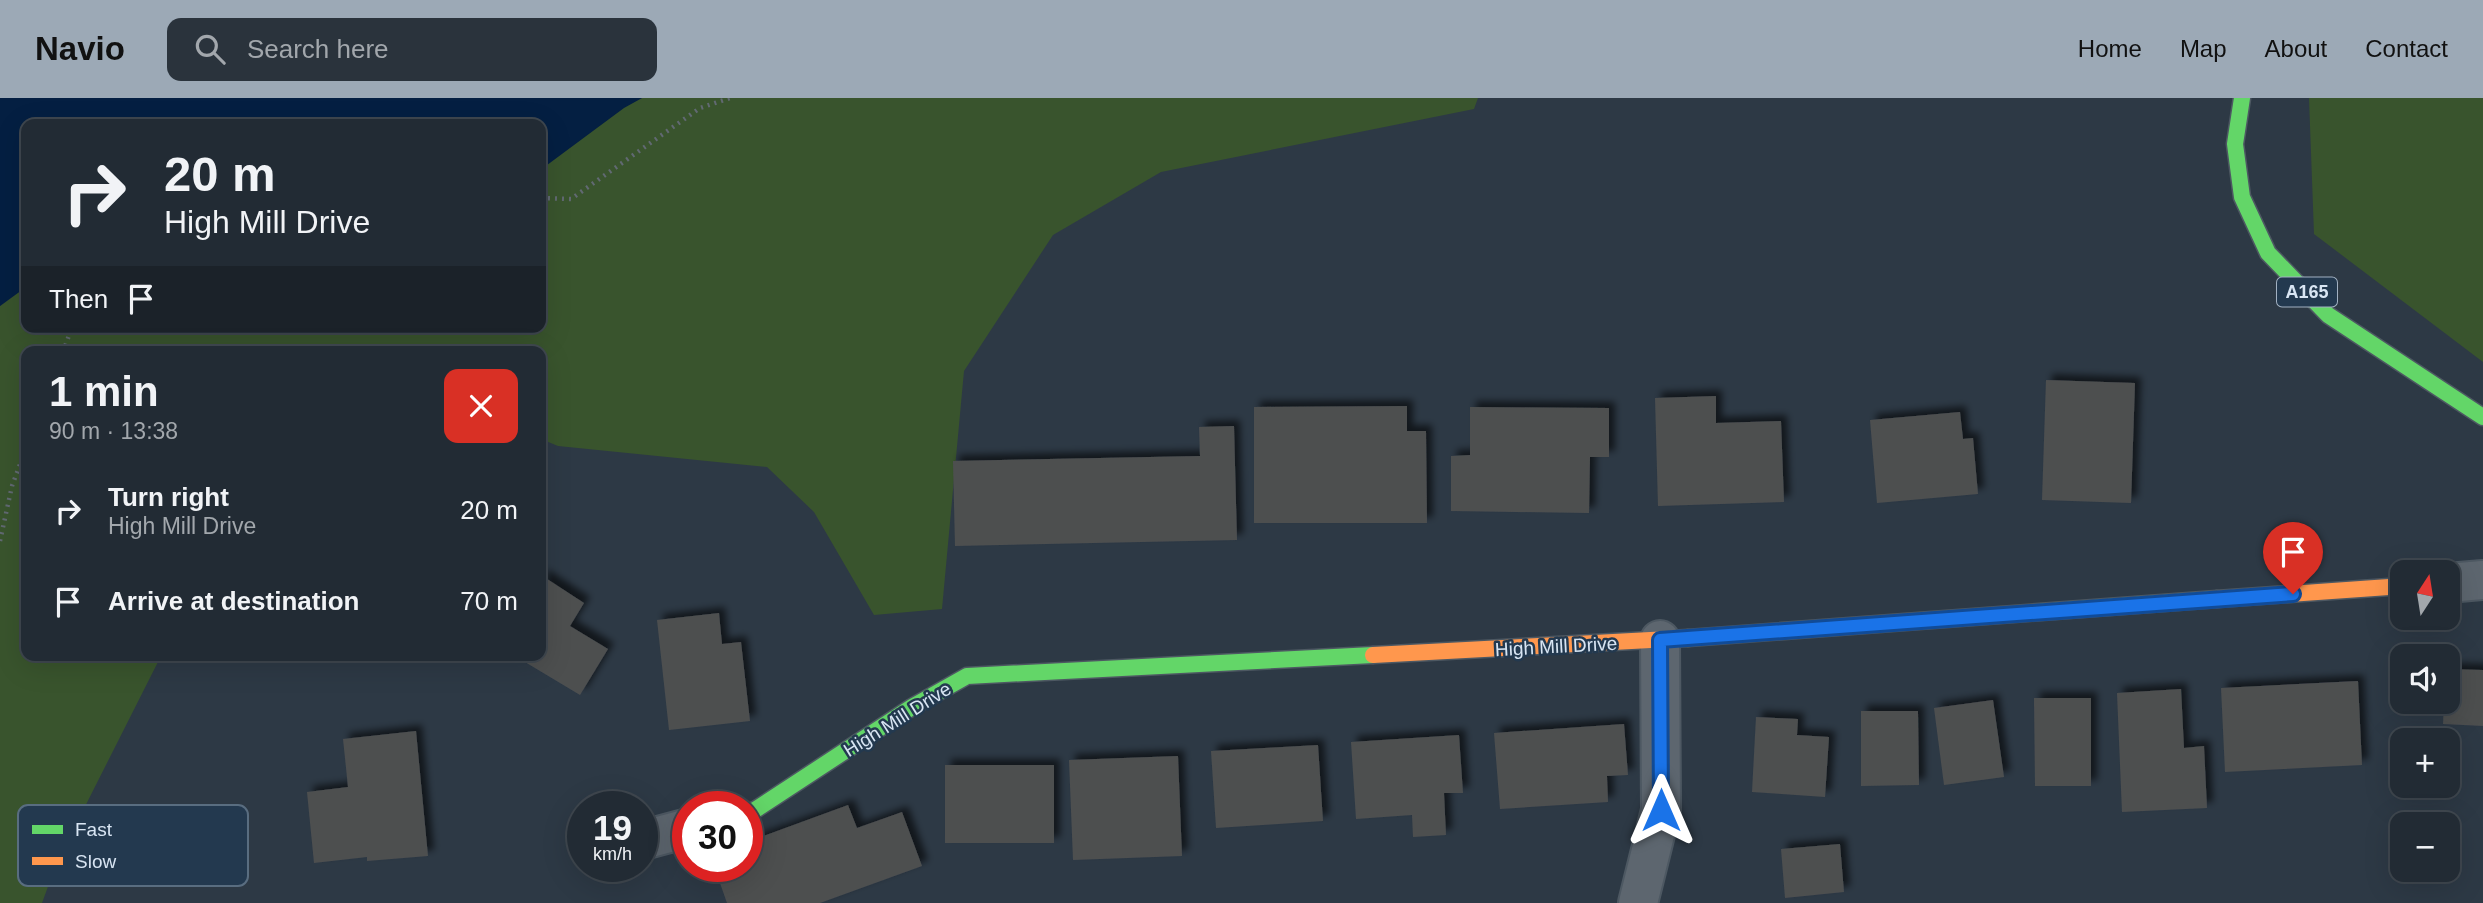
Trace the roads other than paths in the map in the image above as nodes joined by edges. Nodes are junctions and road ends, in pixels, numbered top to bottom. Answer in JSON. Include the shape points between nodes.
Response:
{"nodes":[{"id":1,"x":2242,"y":98,"type":"edge"},
{"id":2,"x":2483,"y":417,"type":"edge"},
{"id":3,"x":2483,"y":580,"type":"edge"},
{"id":4,"x":2460,"y":582,"type":"edge"},
{"id":5,"x":2390,"y":587,"type":"edge"},
{"id":6,"x":1660,"y":640,"type":"junction"},
{"id":7,"x":763,"y":805,"type":"edge"},
{"id":8,"x":1638,"y":903,"type":"edge"}],
"edges":[{"from":1,"to":2,"type":"street","number":"A165","via":[[2235,144],[2242,197],[2268,253],[2329,315]]},
{"from":3,"to":4,"type":"street"},
{"from":5,"to":6,"type":"street","name":"High Mill Drive"},
{"from":6,"to":7,"type":"street","name":"High Mill Drive","via":[[967,676]]},
{"from":6,"to":8,"type":"street","via":[[1661,810]]}]}
